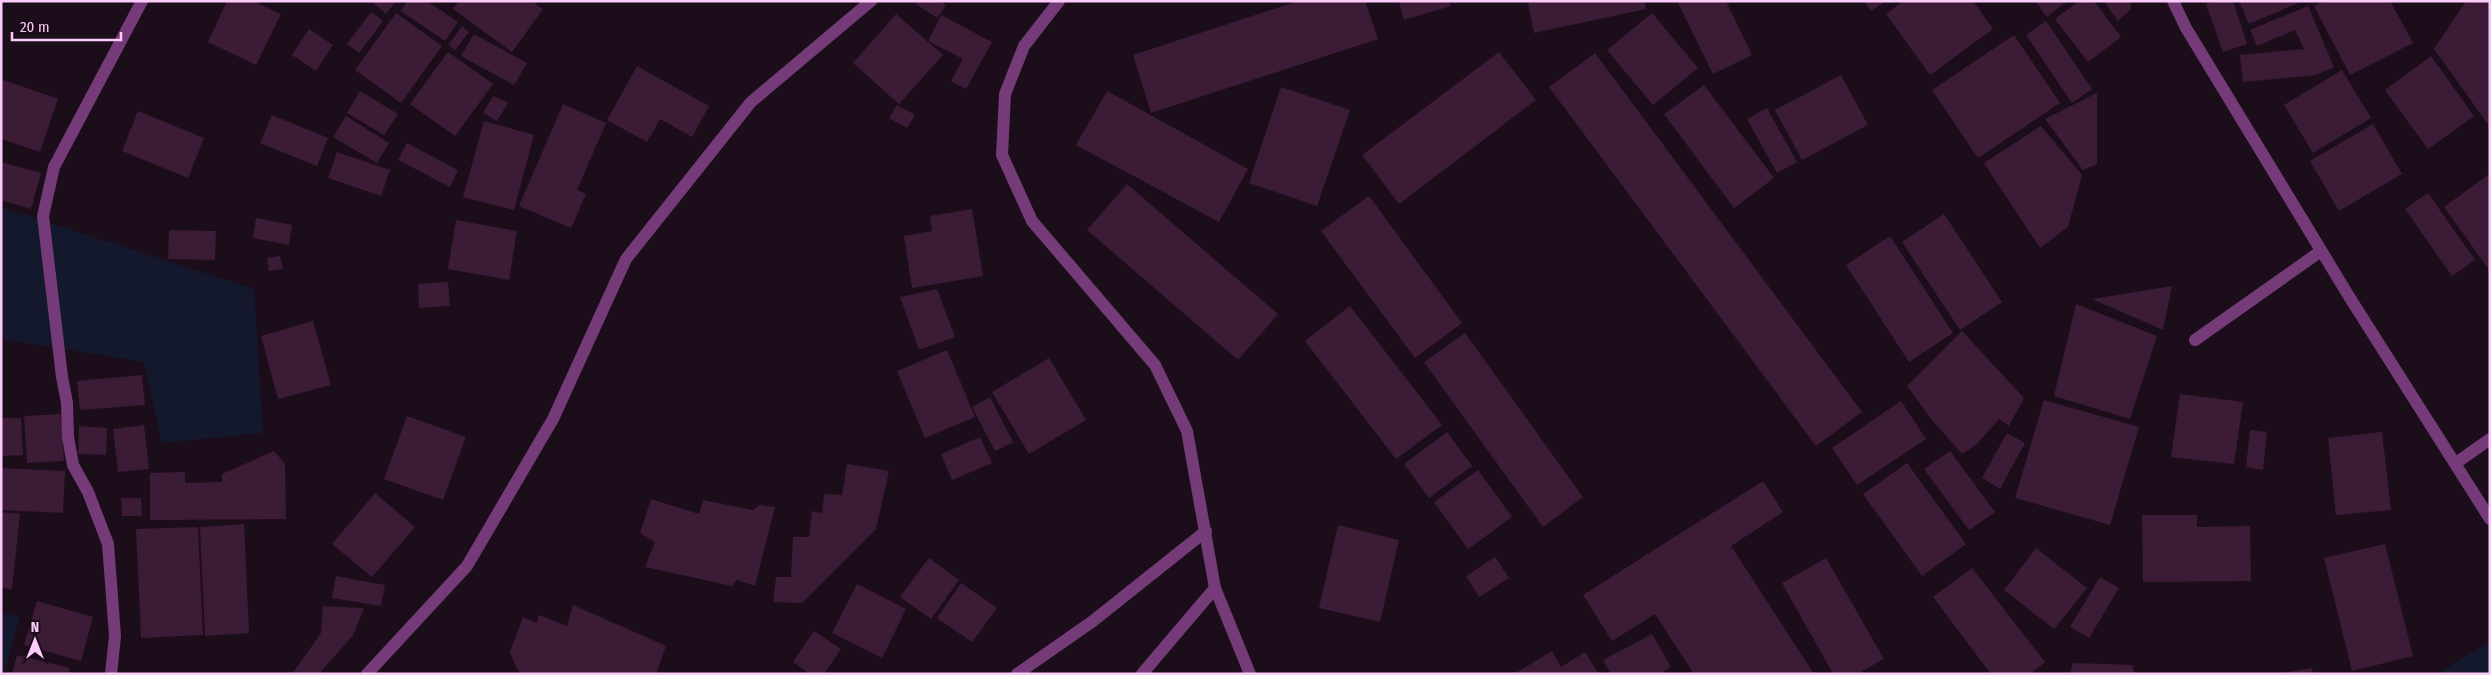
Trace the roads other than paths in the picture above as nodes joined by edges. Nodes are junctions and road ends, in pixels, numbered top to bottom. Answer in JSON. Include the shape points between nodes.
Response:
{"nodes":[{"id":1,"x":142,"y":1,"type":"edge"},
{"id":2,"x":871,"y":1,"type":"edge"},
{"id":3,"x":1059,"y":1,"type":"edge"},
{"id":4,"x":2173,"y":1,"type":"edge"},
{"id":5,"x":2321,"y":251,"type":"junction"},
{"id":6,"x":2195,"y":340,"type":"dead end"},
{"id":7,"x":2490,"y":439,"type":"edge"},
{"id":8,"x":2456,"y":463,"type":"junction"},
{"id":9,"x":2490,"y":519,"type":"edge"},
{"id":10,"x":1206,"y":531,"type":"junction"},
{"id":11,"x":1216,"y":588,"type":"junction"},
{"id":12,"x":111,"y":674,"type":"edge"},
{"id":13,"x":367,"y":674,"type":"edge"},
{"id":14,"x":1017,"y":674,"type":"edge"},
{"id":15,"x":1142,"y":674,"type":"edge"},
{"id":16,"x":1250,"y":674,"type":"edge"}],
"edges":[{"from":1,"to":12,"type":"street","via":[[54,168],[43,216],[67,403],[68,437],[74,465],[108,544],[115,636]]},
{"from":2,"to":13,"type":"street","via":[[751,102],[626,259],[552,419],[467,566]]},
{"from":3,"to":10,"type":"street","via":[[1024,46],[1005,94],[1002,155],[1032,221],[1155,365],[1187,431]]},
{"from":4,"to":5,"type":"street","via":[[2186,28]]},
{"from":5,"to":6,"type":"street"},
{"from":5,"to":8,"type":"street"},
{"from":7,"to":8,"type":"street"},
{"from":8,"to":9,"type":"street"},
{"from":10,"to":11,"type":"street"},
{"from":10,"to":14,"type":"street","via":[[1093,621]]},
{"from":11,"to":15,"type":"street"},
{"from":11,"to":16,"type":"street"}]}
